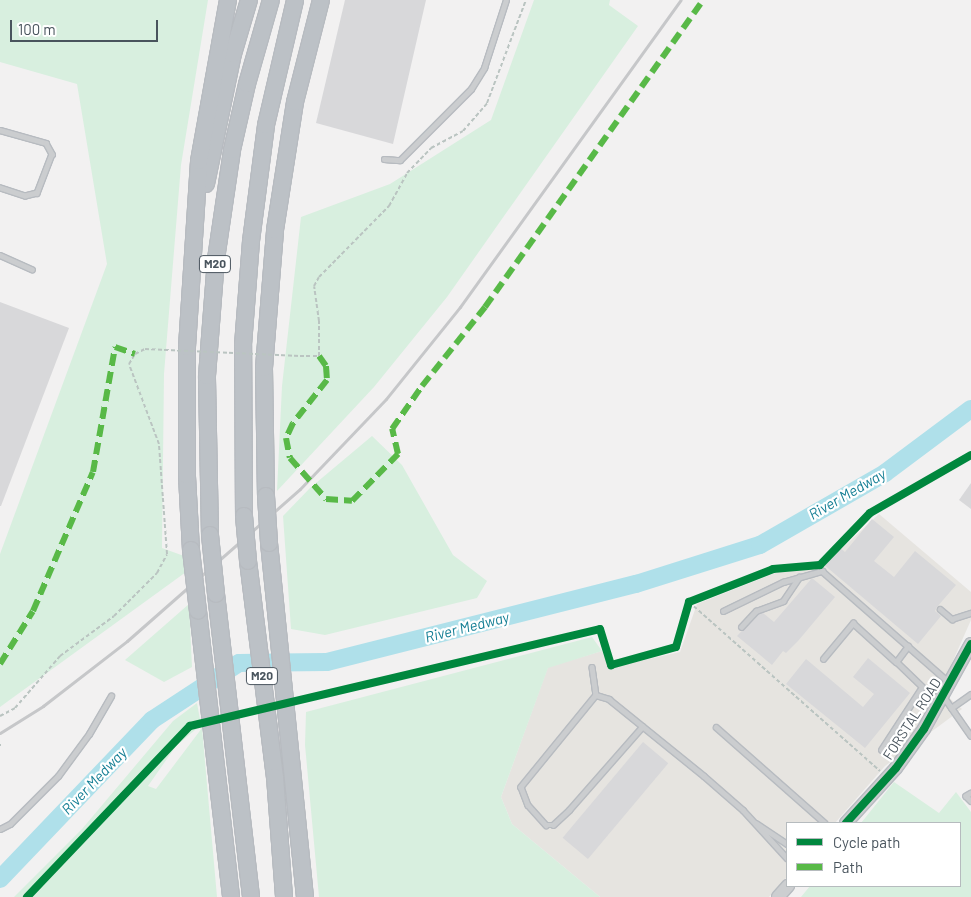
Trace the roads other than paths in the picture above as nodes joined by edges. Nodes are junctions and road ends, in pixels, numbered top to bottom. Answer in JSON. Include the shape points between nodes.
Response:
{"nodes":[{"id":1,"x":228,"y":0,"type":"edge"},
{"id":2,"x":249,"y":0,"type":"edge"},
{"id":3,"x":271,"y":0,"type":"edge"},
{"id":4,"x":295,"y":0,"type":"edge"},
{"id":5,"x":321,"y":0,"type":"edge"},
{"id":6,"x":506,"y":0,"type":"edge"},
{"id":7,"x":0,"y":130,"type":"edge"},
{"id":8,"x":384,"y":159,"type":"dead end"},
{"id":9,"x":0,"y":188,"type":"edge"},
{"id":10,"x":0,"y":255,"type":"edge"},
{"id":11,"x":32,"y":269,"type":"dead end"},
{"id":12,"x":190,"y":305,"type":"junction"},
{"id":13,"x":799,"y":578,"type":"junction"},
{"id":14,"x":940,"y":609,"type":"dead end"},
{"id":15,"x":723,"y":611,"type":"dead end"},
{"id":16,"x":971,"y":613,"type":"edge"},
{"id":17,"x":742,"y":627,"type":"dead end"},
{"id":18,"x":971,"y":644,"type":"edge"},
{"id":19,"x":908,"y":646,"type":"junction"},
{"id":20,"x":823,"y":659,"type":"dead end"},
{"id":21,"x":896,"y":662,"type":"junction"},
{"id":22,"x":592,"y":668,"type":"dead end"},
{"id":23,"x":950,"y":683,"type":"junction"},
{"id":24,"x":971,"y":694,"type":"edge"},
{"id":25,"x":596,"y":695,"type":"junction"},
{"id":26,"x":111,"y":696,"type":"dead end"},
{"id":27,"x":943,"y":696,"type":"junction"},
{"id":28,"x":951,"y":708,"type":"junction"},
{"id":29,"x":642,"y":726,"type":"junction"},
{"id":30,"x":716,"y":727,"type":"dead end"},
{"id":31,"x":971,"y":736,"type":"edge"},
{"id":32,"x":881,"y":750,"type":"dead end"},
{"id":33,"x":971,"y":794,"type":"edge"},
{"id":34,"x":971,"y":800,"type":"edge"},
{"id":35,"x":754,"y":822,"type":"junction"},
{"id":36,"x":824,"y":822,"type":"edge"},
{"id":37,"x":847,"y":822,"type":"edge"},
{"id":38,"x":0,"y":829,"type":"edge"},
{"id":39,"x":786,"y":843,"type":"edge"},
{"id":40,"x":786,"y":857,"type":"edge"},
{"id":41,"x":787,"y":887,"type":"edge"},
{"id":42,"x":231,"y":897,"type":"edge"},
{"id":43,"x":251,"y":897,"type":"edge"},
{"id":44,"x":284,"y":897,"type":"edge"},
{"id":45,"x":305,"y":897,"type":"edge"},
{"id":46,"x":778,"y":897,"type":"edge"}],
"edges":[{"from":1,"to":12,"type":"highway","number":"M20","via":[[199,161]]},
{"from":2,"to":12,"type":"highway","number":"M20","via":[[217,125],[200,217]]},
{"from":3,"to":43,"type":"highway","number":"M20","bridge":true,"via":[[236,131],[216,259],[207,376],[210,535]]},
{"from":4,"to":44,"type":"highway","number":"M20","bridge":true,"via":[[266,125],[251,241],[243,345],[244,516],[275,777]]},
{"from":5,"to":45,"type":"highway","number":"M20","bridge":true,"via":[[295,102],[275,230],[264,368],[269,543]]},
{"from":6,"to":8,"type":"lane","via":[[484,68],[471,89],[400,160]]},
{"from":7,"to":9,"type":"lane","via":[[46,143],[52,154],[36,193],[25,196]]},
{"from":10,"to":11,"type":"lane"},
{"from":12,"to":42,"type":"highway","number":"M20","bridge":true,"via":[[186,426],[191,550]]},
{"from":13,"to":15,"type":"lane"},
{"from":13,"to":17,"type":"lane","via":[[783,601],[756,611]]},
{"from":13,"to":19,"type":"lane","via":[[822,570]]},
{"from":14,"to":16,"type":"lane","via":[[952,619]]},
{"from":18,"to":23,"type":"street","name":"FORSTAL ROAD"},
{"from":19,"to":21,"type":"lane"},
{"from":19,"to":23,"type":"lane"},
{"from":20,"to":21,"type":"lane","via":[[854,623]]},
{"from":21,"to":32,"type":"lane","via":[[922,687]]},
{"from":22,"to":25,"type":"lane"},
{"from":23,"to":27,"type":"street","name":"FORSTAL ROAD"},
{"from":24,"to":28,"type":"lane"},
{"from":25,"to":29,"type":"lane","via":[[609,699]]},
{"from":25,"to":29,"type":"lane","via":[[521,787],[528,805],[546,825],[554,825],[569,810]]},
{"from":26,"to":38,"type":"lane","via":[[89,734],[58,776],[10,824]]},
{"from":27,"to":28,"type":"lane"},
{"from":27,"to":37,"type":"street","name":"FORSTAL ROAD","via":[[924,729],[887,778]]},
{"from":28,"to":31,"type":"lane"},
{"from":29,"to":35,"type":"lane"},
{"from":30,"to":36,"type":"lane"},
{"from":33,"to":34,"type":"lane","via":[[966,796]]},
{"from":35,"to":39,"type":"lane"},
{"from":35,"to":40,"type":"lane"},
{"from":41,"to":46,"type":"street"}]}
